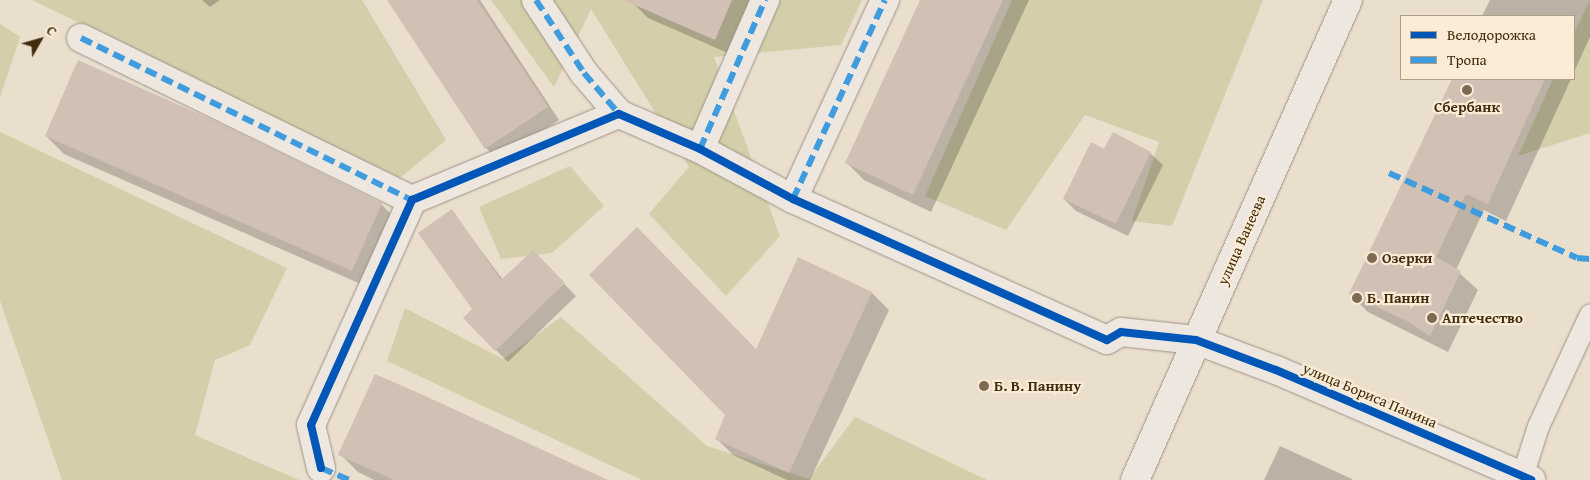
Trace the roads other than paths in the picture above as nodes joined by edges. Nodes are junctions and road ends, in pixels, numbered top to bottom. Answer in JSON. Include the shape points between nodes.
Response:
{"nodes":[{"id":1,"x":536,"y":0,"type":"edge"},
{"id":2,"x":764,"y":0,"type":"edge"},
{"id":3,"x":885,"y":0,"type":"edge"},
{"id":4,"x":1348,"y":0,"type":"edge"},
{"id":5,"x":81,"y":38,"type":"dead end"},
{"id":6,"x":619,"y":114,"type":"junction"},
{"id":7,"x":700,"y":149,"type":"junction"},
{"id":8,"x":793,"y":199,"type":"junction"},
{"id":9,"x":412,"y":200,"type":"junction"},
{"id":10,"x":1590,"y":314,"type":"edge"},
{"id":11,"x":1196,"y":340,"type":"junction"},
{"id":12,"x":321,"y":468,"type":"dead end"},
{"id":13,"x":1526,"y":478,"type":"edge"},
{"id":14,"x":1135,"y":480,"type":"edge"}],
"edges":[{"from":1,"to":6,"type":"street","via":[[584,73]]},
{"from":2,"to":7,"type":"street"},
{"from":3,"to":8,"type":"street"},
{"from":4,"to":11,"type":"street","name":"улица Ванеева"},
{"from":5,"to":9,"type":"street"},
{"from":6,"to":7,"type":"street"},
{"from":6,"to":9,"type":"street"},
{"from":7,"to":8,"type":"street"},
{"from":8,"to":11,"type":"street","name":"улица Бориса Панина","via":[[1107,340],[1122,332]]},
{"from":9,"to":12,"type":"street","via":[[311,425]]},
{"from":10,"to":13,"type":"lane","via":[[1538,426]]},
{"from":11,"to":13,"type":"street","name":"улица Бориса Панина","via":[[1276,370]]},
{"from":11,"to":14,"type":"street","name":"улица Ванеева"}]}
